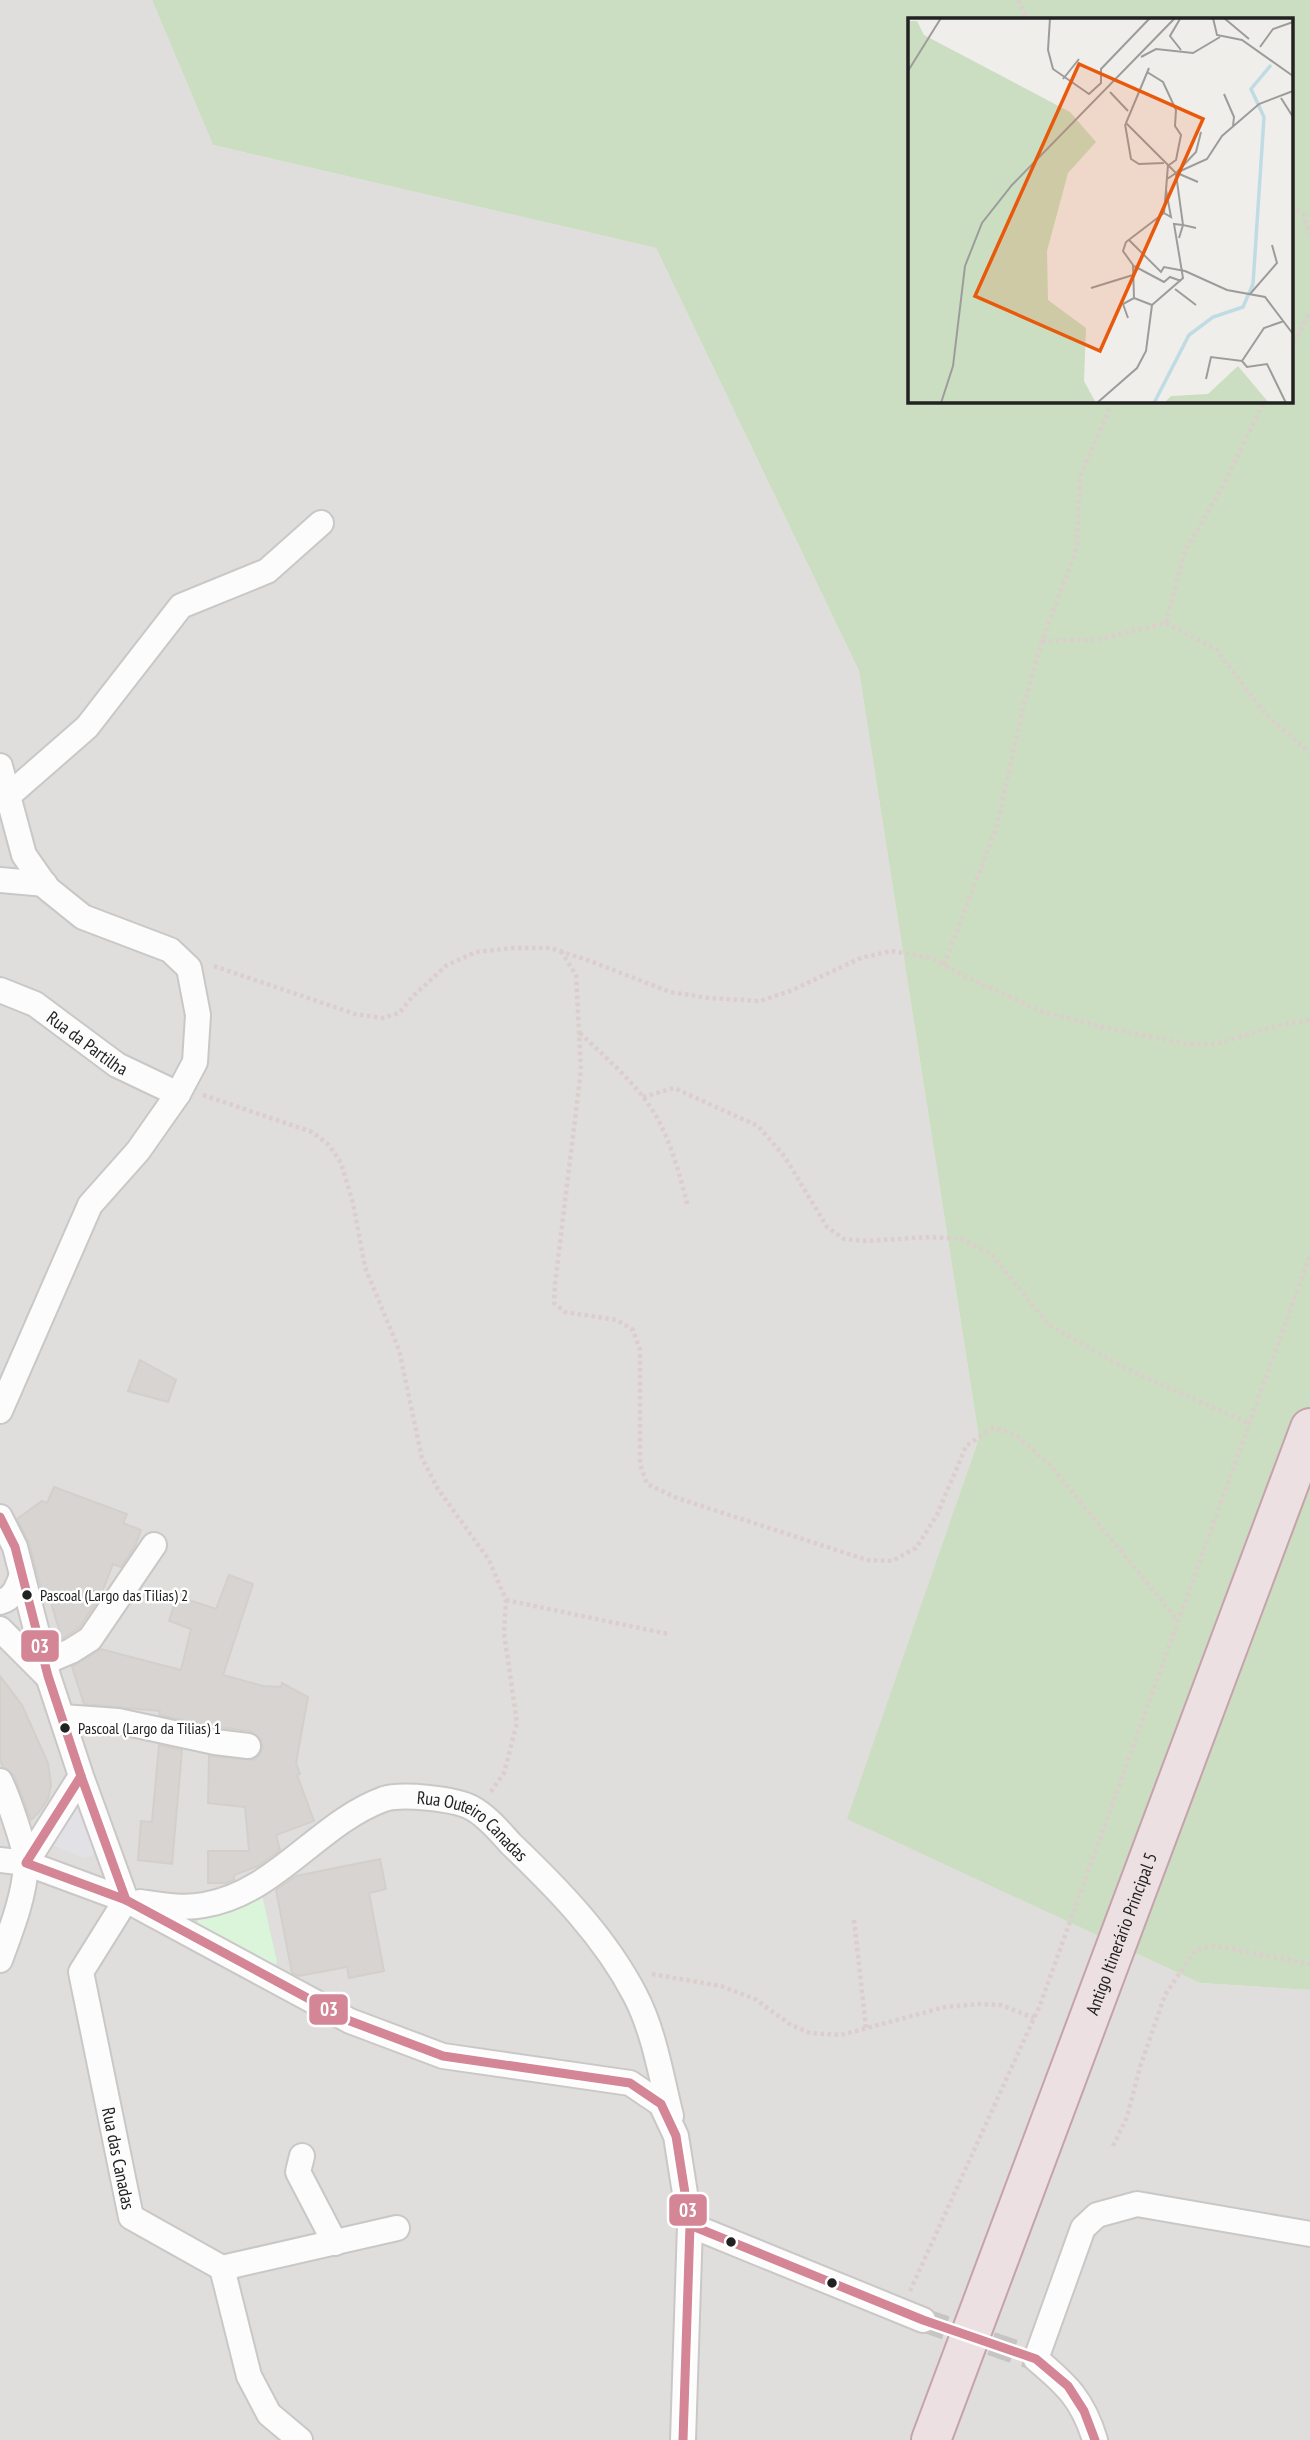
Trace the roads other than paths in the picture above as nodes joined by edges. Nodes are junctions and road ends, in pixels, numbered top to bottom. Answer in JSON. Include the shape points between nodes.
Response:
{"nodes":[{"id":1,"x":321,"y":523,"type":"dead end"},
{"id":2,"x":0,"y":766,"type":"edge"},
{"id":3,"x":8,"y":796,"type":"junction"},
{"id":4,"x":0,"y":880,"type":"edge"},
{"id":5,"x":45,"y":884,"type":"junction"},
{"id":6,"x":0,"y":990,"type":"edge"},
{"id":7,"x":178,"y":1094,"type":"junction"},
{"id":8,"x":0,"y":1411,"type":"edge"},
{"id":9,"x":1310,"y":1428,"type":"edge"},
{"id":10,"x":0,"y":1517,"type":"edge"},
{"id":11,"x":154,"y":1545,"type":"dead end"},
{"id":12,"x":22,"y":1575,"type":"junction"},
{"id":13,"x":0,"y":1602,"type":"edge"},
{"id":14,"x":0,"y":1629,"type":"edge"},
{"id":15,"x":46,"y":1669,"type":"junction"},
{"id":16,"x":62,"y":1717,"type":"junction"},
{"id":17,"x":248,"y":1746,"type":"dead end"},
{"id":18,"x":81,"y":1776,"type":"junction"},
{"id":19,"x":0,"y":1781,"type":"edge"},
{"id":20,"x":0,"y":1860,"type":"edge"},
{"id":21,"x":26,"y":1863,"type":"junction"},
{"id":22,"x":0,"y":1894,"type":"edge"},
{"id":23,"x":126,"y":1900,"type":"junction"},
{"id":24,"x":0,"y":1960,"type":"edge"},
{"id":25,"x":676,"y":2136,"type":"junction"},
{"id":26,"x":302,"y":2156,"type":"dead end"},
{"id":27,"x":690,"y":2225,"type":"junction"},
{"id":28,"x":397,"y":2228,"type":"dead end"},
{"id":29,"x":1310,"y":2234,"type":"edge"},
{"id":30,"x":335,"y":2244,"type":"junction"},
{"id":31,"x":222,"y":2268,"type":"junction"},
{"id":32,"x":913,"y":2316,"type":"tunnel mouth"},
{"id":33,"x":300,"y":2440,"type":"edge"},
{"id":34,"x":683,"y":2440,"type":"edge"},
{"id":35,"x":931,"y":2440,"type":"edge"},
{"id":36,"x":1095,"y":2440,"type":"edge"}],
"edges":[{"from":1,"to":3,"type":"street","via":[[267,571],[181,606],[87,727]]},
{"from":2,"to":3,"type":"street"},
{"from":3,"to":5,"type":"street","via":[[24,855]]},
{"from":4,"to":5,"type":"street"},
{"from":5,"to":7,"type":"street","via":[[83,917],[170,950],[189,968],[198,1015],[195,1062]]},
{"from":6,"to":7,"type":"street","name":"Rua da Partilha","via":[[34,1004],[117,1065]]},
{"from":7,"to":8,"type":"street","via":[[138,1151],[90,1205]]},
{"from":9,"to":35,"type":"highway","name":"Antigo Itinerário Principal 5"},
{"from":10,"to":12,"type":"street"},
{"from":11,"to":15,"type":"street","via":[[90,1639]]},
{"from":12,"to":13,"type":"street","via":[[15,1592]]},
{"from":12,"to":15,"type":"street"},
{"from":14,"to":15,"type":"street"},
{"from":15,"to":16,"type":"street"},
{"from":16,"to":17,"type":"street","via":[[118,1721]]},
{"from":16,"to":18,"type":"street"},
{"from":18,"to":21,"type":"street"},
{"from":18,"to":23,"type":"street"},
{"from":19,"to":21,"type":"street"},
{"from":20,"to":21,"type":"street"},
{"from":21,"to":22,"type":"street"},
{"from":21,"to":23,"type":"street"},
{"from":21,"to":24,"type":"street","via":[[17,1915]]},
{"from":23,"to":25,"type":"street","via":[[350,2021],[443,2056],[630,2083],[661,2104]]},
{"from":23,"to":25,"type":"street","name":"Rua Outeiro Canadas","via":[[204,1905],[251,1889],[349,1815],[387,1798],[423,1796],[471,1807],[541,1873],[620,1969],[636,1997],[656,2053]]},
{"from":23,"to":31,"type":"street","name":"Rua das Canadas","via":[[80,1972],[131,2217]]},
{"from":25,"to":27,"type":"street"},
{"from":26,"to":30,"type":"street","via":[[298,2172]]},
{"from":27,"to":32,"type":"street"},
{"from":27,"to":34,"type":"street"},
{"from":28,"to":30,"type":"street"},
{"from":29,"to":36,"type":"street","via":[[1137,2204],[1097,2215],[1083,2228],[1035,2359],[1068,2386]]},
{"from":30,"to":31,"type":"street"},
{"from":31,"to":33,"type":"street","via":[[249,2376],[269,2413]]}]}
